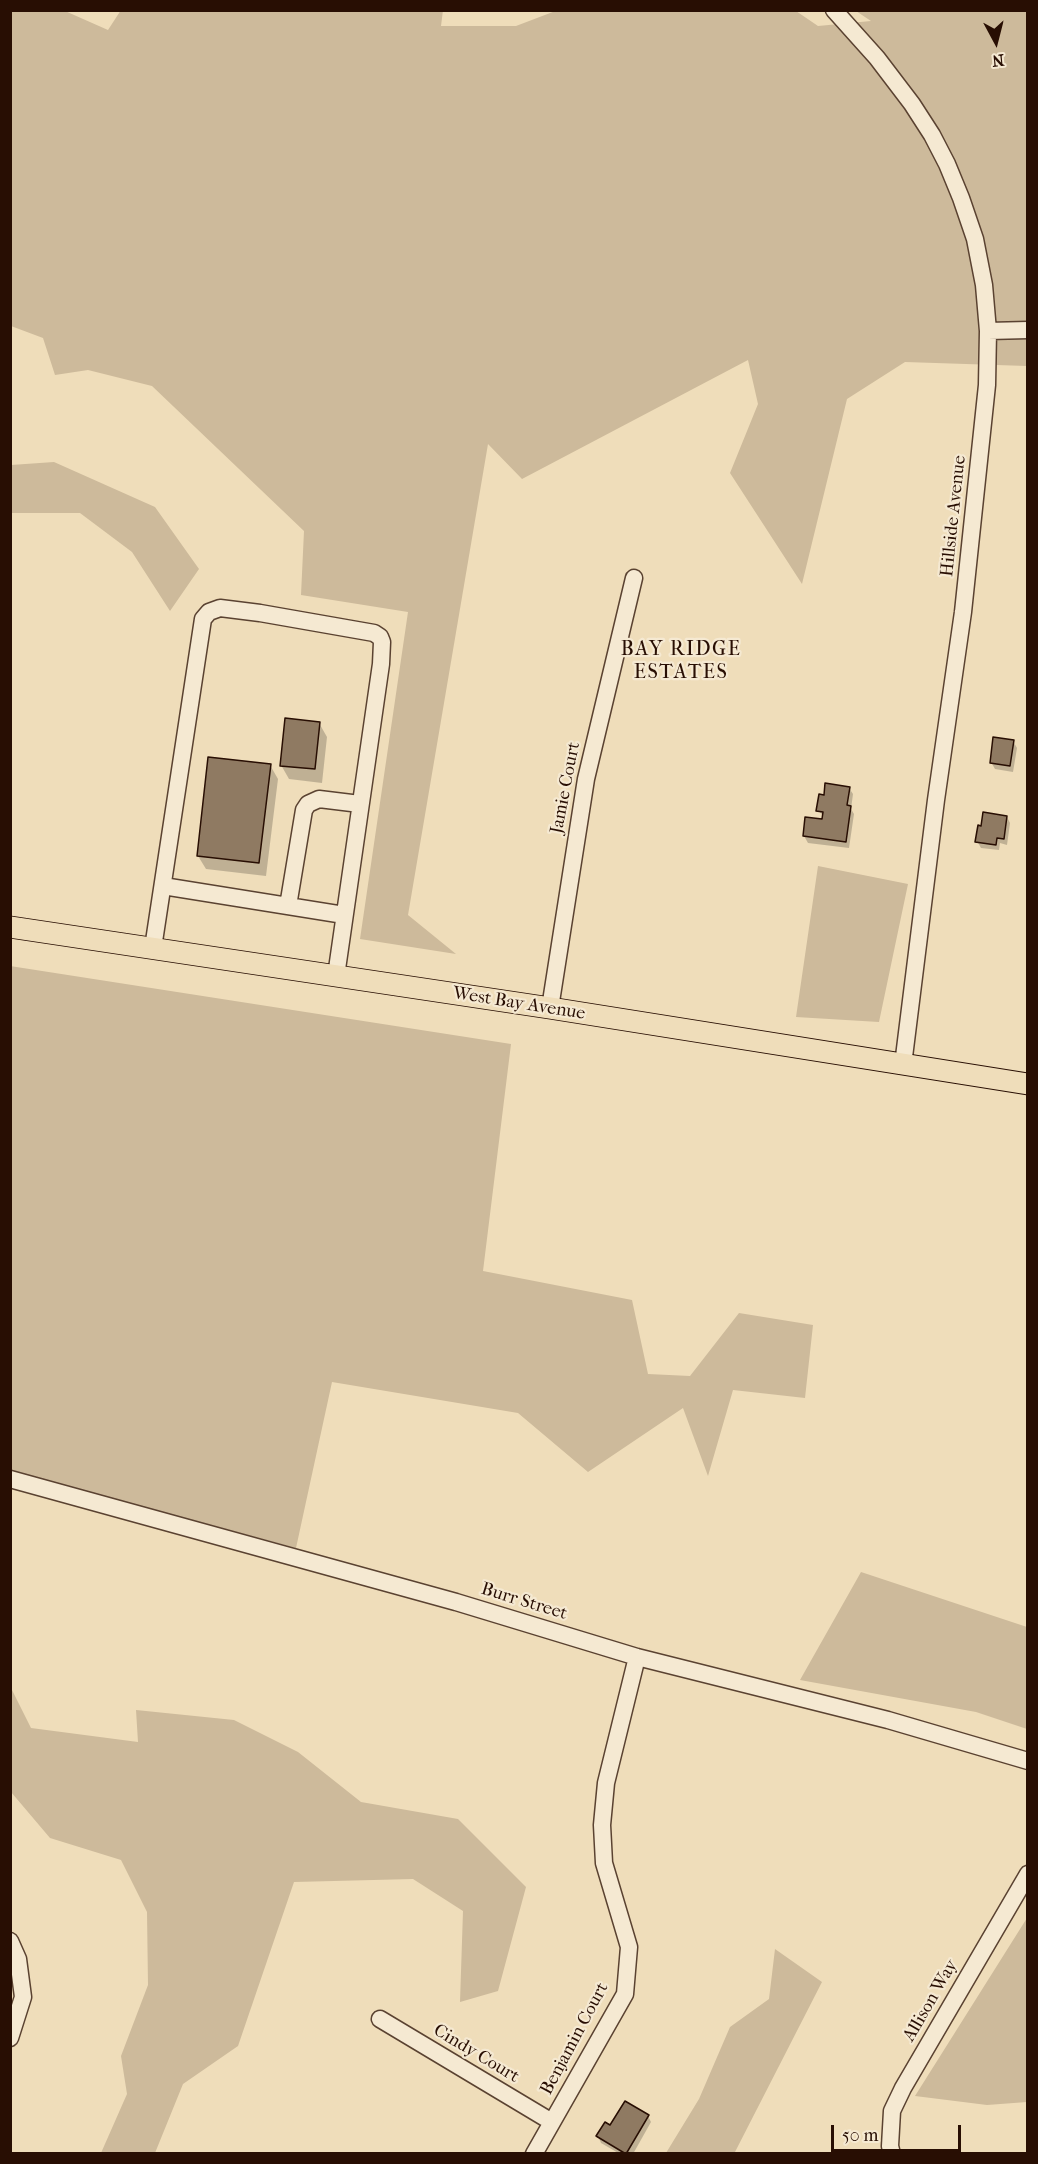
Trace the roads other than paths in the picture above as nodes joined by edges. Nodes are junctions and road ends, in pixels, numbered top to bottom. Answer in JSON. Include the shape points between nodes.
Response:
{"nodes":[{"id":1,"x":834,"y":10,"type":"edge"},
{"id":2,"x":1028,"y":330,"type":"edge"},
{"id":3,"x":988,"y":331,"type":"junction"},
{"id":4,"x":634,"y":578,"type":"dead end"},
{"id":5,"x":360,"y":804,"type":"junction"},
{"id":6,"x":163,"y":886,"type":"junction"},
{"id":7,"x":288,"y":906,"type":"junction"},
{"id":8,"x":344,"y":915,"type":"junction"},
{"id":9,"x":10,"y":927,"type":"edge"},
{"id":10,"x":153,"y":948,"type":"junction"},
{"id":11,"x":336,"y":975,"type":"junction"},
{"id":12,"x":550,"y":1008,"type":"junction"},
{"id":13,"x":903,"y":1065,"type":"junction"},
{"id":14,"x":1028,"y":1084,"type":"edge"},
{"id":15,"x":10,"y":1479,"type":"edge"},
{"id":16,"x":637,"y":1657,"type":"junction"},
{"id":17,"x":1028,"y":1761,"type":"edge"},
{"id":18,"x":1028,"y":1874,"type":"edge"},
{"id":19,"x":10,"y":1941,"type":"edge"},
{"id":20,"x":380,"y":2019,"type":"dead end"},
{"id":21,"x":10,"y":2038,"type":"edge"},
{"id":22,"x":552,"y":2122,"type":"junction"},
{"id":23,"x":534,"y":2154,"type":"edge"},
{"id":24,"x":892,"y":2154,"type":"edge"}],
"edges":[{"from":1,"to":3,"type":"street","name":"Hillside Avenue","via":[[877,57],[912,104],[946,164],[975,239]]},
{"from":2,"to":3,"type":"street"},
{"from":3,"to":13,"type":"street","name":"Hillside Avenue","via":[[987,385],[963,612]]},
{"from":4,"to":12,"type":"street","name":"Jamie Court","via":[[586,779]]},
{"from":5,"to":6,"type":"street","via":[[383,649],[380,636],[260,613],[214,609],[203,620]]},
{"from":5,"to":7,"type":"street","via":[[319,800],[308,804]]},
{"from":5,"to":8,"type":"street"},
{"from":6,"to":7,"type":"street"},
{"from":6,"to":10,"type":"street"},
{"from":7,"to":8,"type":"street"},
{"from":8,"to":11,"type":"street"},
{"from":9,"to":10,"type":"main road","name":"West Bay Avenue"},
{"from":10,"to":11,"type":"main road","name":"West Bay Avenue"},
{"from":11,"to":12,"type":"main road","name":"West Bay Avenue"},
{"from":12,"to":13,"type":"main road","name":"West Bay Avenue"},
{"from":13,"to":14,"type":"main road","name":"West Bay Avenue"},
{"from":15,"to":16,"type":"street","name":"Burr Street","via":[[456,1602]]},
{"from":16,"to":17,"type":"street","name":"Burr Street","via":[[888,1720]]},
{"from":16,"to":22,"type":"street","name":"Benjamin Court","via":[[606,1783],[602,1825],[604,1863],[629,1947],[625,1994]]},
{"from":18,"to":24,"type":"street","name":"Allison Way","via":[[899,2096],[892,2112]]},
{"from":19,"to":21,"type":"street","via":[[18,1959],[23,1997]]},
{"from":20,"to":22,"type":"street","name":"Cindy Court"},
{"from":22,"to":23,"type":"street","name":"Benjamin Court"}]}
